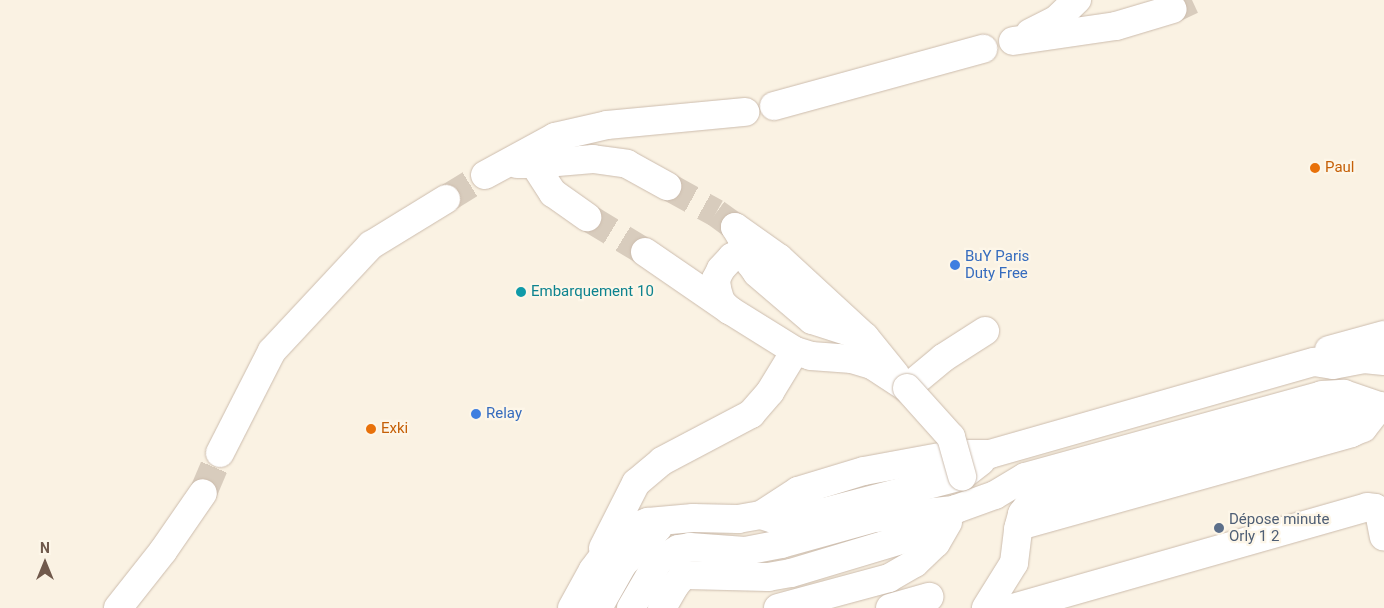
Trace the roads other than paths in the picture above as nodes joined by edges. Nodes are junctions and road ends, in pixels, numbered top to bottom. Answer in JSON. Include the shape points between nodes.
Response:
{"nodes":[{"id":1,"x":1077,"y":0,"type":"edge"},
{"id":2,"x":1173,"y":9,"type":"tunnel mouth"},
{"id":3,"x":983,"y":49,"type":"dead end"},
{"id":4,"x":774,"y":106,"type":"dead end"},
{"id":5,"x":745,"y":112,"type":"dead end"},
{"id":6,"x":534,"y":164,"type":"junction"},
{"id":7,"x":667,"y":186,"type":"tunnel mouth"},
{"id":8,"x":446,"y":199,"type":"tunnel mouth"},
{"id":9,"x":587,"y":217,"type":"tunnel mouth"},
{"id":10,"x":646,"y":252,"type":"tunnel mouth"},
{"id":11,"x":731,"y":311,"type":"junction"},
{"id":12,"x":985,"y":331,"type":"dead end"},
{"id":13,"x":1384,"y":335,"type":"edge"},
{"id":14,"x":795,"y":351,"type":"junction"},
{"id":15,"x":1384,"y":361,"type":"edge"},
{"id":16,"x":1314,"y":362,"type":"junction"},
{"id":17,"x":907,"y":388,"type":"junction"},
{"id":18,"x":1381,"y":406,"type":"edge"},
{"id":19,"x":220,"y":453,"type":"tunnel mouth"},
{"id":20,"x":959,"y":465,"type":"junction"},
{"id":21,"x":203,"y":493,"type":"tunnel mouth"},
{"id":22,"x":956,"y":509,"type":"junction"},
{"id":23,"x":664,"y":521,"type":"junction"},
{"id":24,"x":1384,"y":537,"type":"edge"},
{"id":25,"x":1014,"y":563,"type":"junction"},
{"id":26,"x":593,"y":570,"type":"junction"},
{"id":27,"x":929,"y":597,"type":"dead end"},
{"id":28,"x":1030,"y":605,"type":"edge"},
{"id":29,"x":118,"y":608,"type":"edge"},
{"id":30,"x":572,"y":608,"type":"edge"},
{"id":31,"x":598,"y":608,"type":"edge"},
{"id":32,"x":631,"y":608,"type":"edge"},
{"id":33,"x":662,"y":608,"type":"edge"},
{"id":34,"x":778,"y":608,"type":"edge"},
{"id":35,"x":890,"y":608,"type":"edge"},
{"id":36,"x":986,"y":608,"type":"edge"}],
"edges":[{"from":1,"to":2,"type":"lane","via":[[1057,19],[1013,41],[1116,26]]},
{"from":3,"to":4,"type":"lane"},
{"from":5,"to":6,"type":"lane","via":[[607,125],[555,137],[495,170]]},
{"from":6,"to":7,"type":"lane","via":[[593,159],[627,164]]},
{"from":6,"to":9,"type":"lane","via":[[553,193]]},
{"from":8,"to":19,"type":"lane","via":[[371,245],[272,351]]},
{"from":10,"to":11,"type":"lane"},
{"from":11,"to":14,"type":"lane"},
{"from":11,"to":17,"type":"lane","via":[[722,302],[716,279],[732,257],[750,243],[865,338]]},
{"from":12,"to":17,"type":"lane","via":[[942,358]]},
{"from":13,"to":16,"type":"lane","via":[[1329,349]]},
{"from":14,"to":17,"type":"lane","via":[[872,365]]},
{"from":14,"to":26,"type":"lane","via":[[752,414],[662,461],[636,483]]},
{"from":15,"to":16,"type":"lane","via":[[1364,360],[1333,365]]},
{"from":16,"to":20,"type":"lane"},
{"from":17,"to":20,"type":"lane","bridge":true,"via":[[951,436]]},
{"from":18,"to":22,"type":"lane","via":[[1344,394],[1322,394],[1025,477],[995,495]]},
{"from":18,"to":25,"type":"lane","via":[[1042,496],[1030,502],[1022,514]]},
{"from":20,"to":22,"type":"lane","via":[[961,494]]},
{"from":20,"to":23,"type":"lane","via":[[800,517],[776,520],[762,515],[738,519]]},
{"from":21,"to":29,"type":"lane"},
{"from":22,"to":32,"type":"lane","via":[[875,518],[745,551],[690,546],[678,549],[659,560]]},
{"from":22,"to":33,"type":"lane","via":[[918,535],[791,573],[768,577],[686,575],[680,578]]},
{"from":22,"to":34,"type":"lane","via":[[936,543],[915,563],[889,578]]},
{"from":23,"to":26,"type":"lane","via":[[632,528],[612,545]]},
{"from":23,"to":31,"type":"lane","via":[[623,564]]},
{"from":24,"to":28,"type":"lane","via":[[1379,512],[1367,507]]},
{"from":25,"to":28,"type":"lane"},
{"from":25,"to":36,"type":"lane"},
{"from":26,"to":30,"type":"lane"},
{"from":27,"to":35,"type":"lane"}]}
